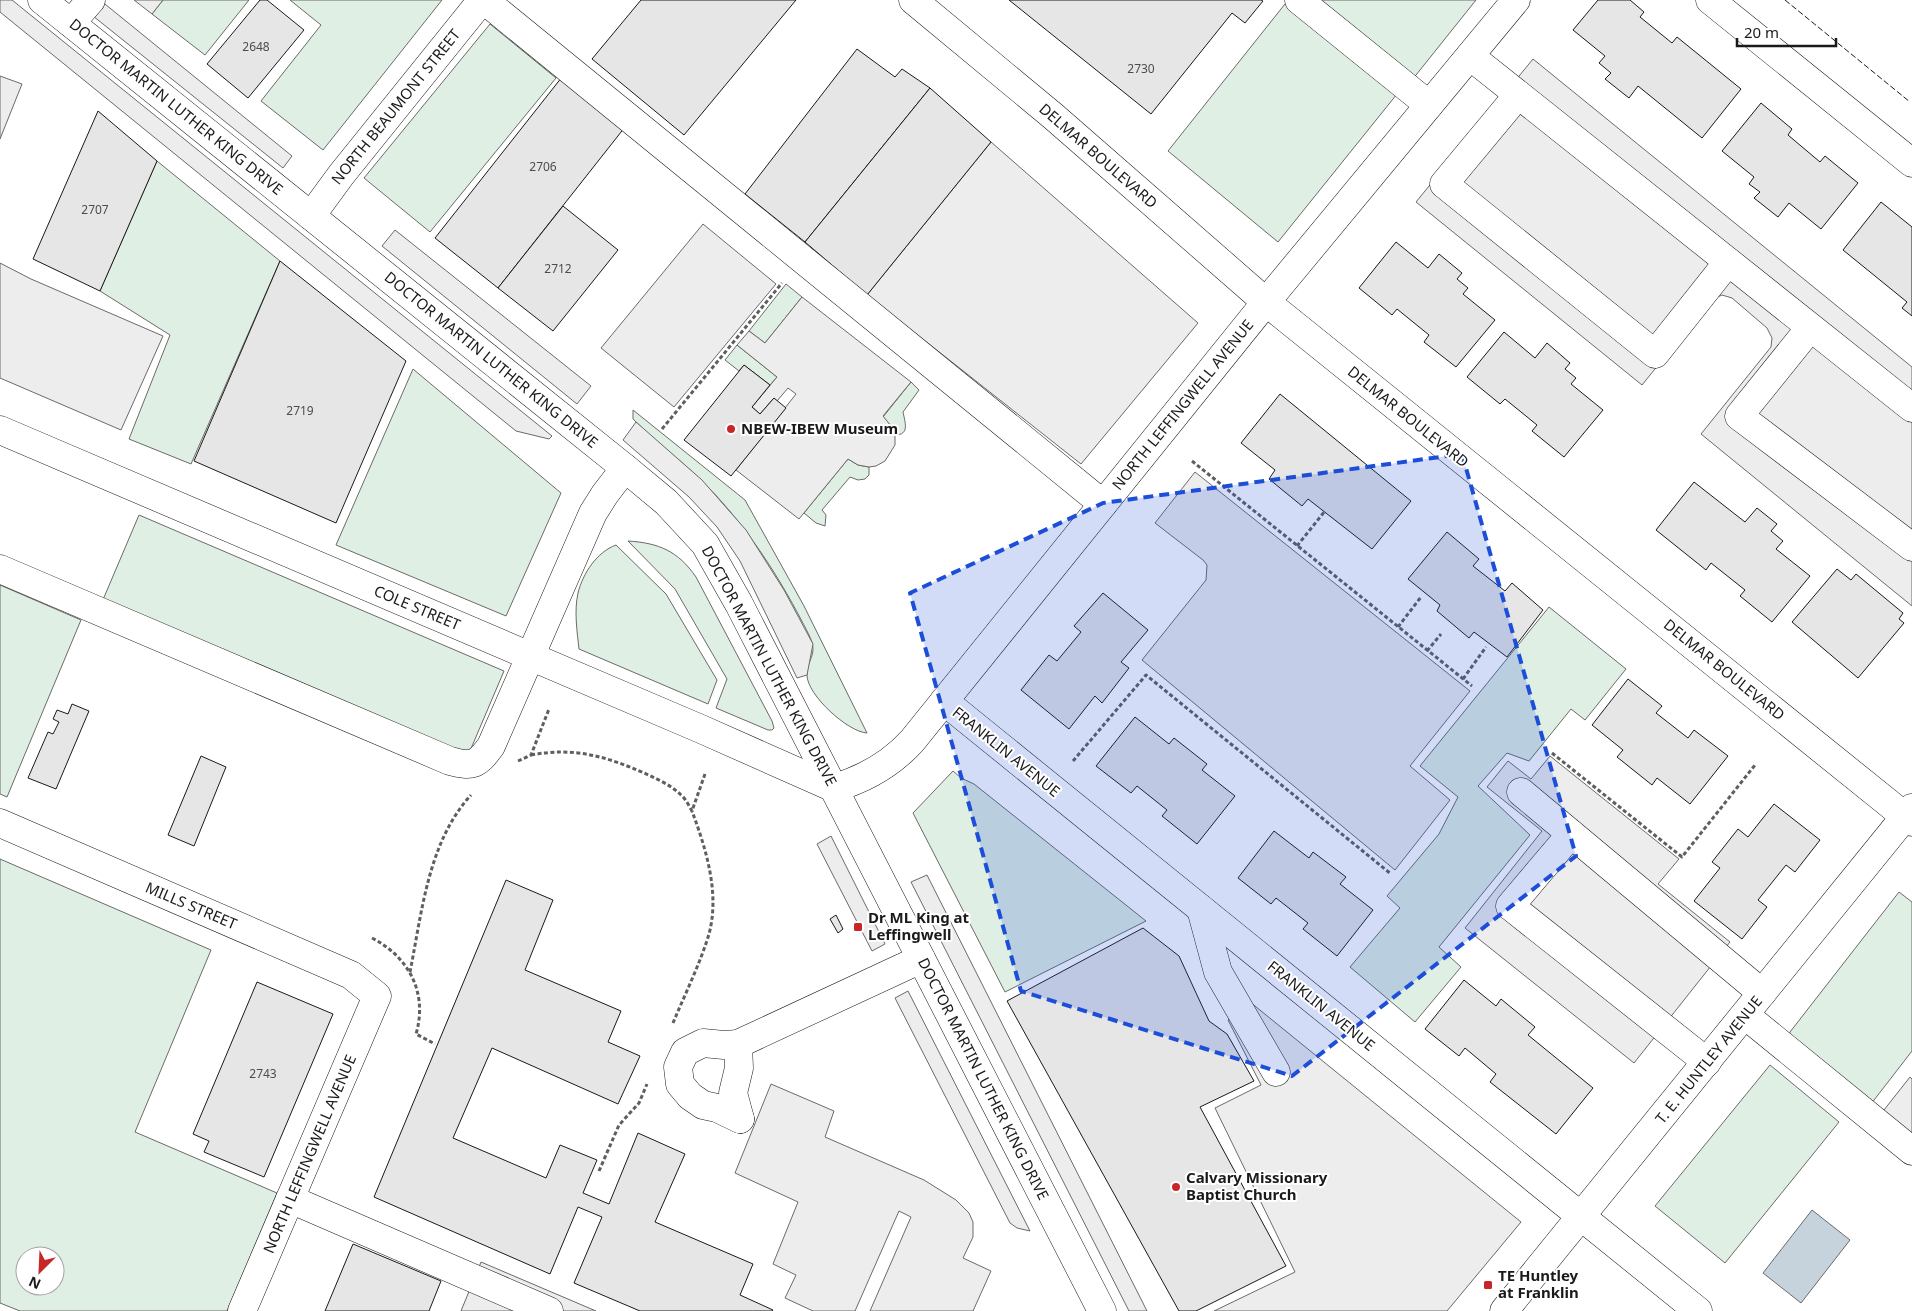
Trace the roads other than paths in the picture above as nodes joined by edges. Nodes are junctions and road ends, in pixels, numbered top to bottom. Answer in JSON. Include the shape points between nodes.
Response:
{"nodes":[{"id":1,"x":42,"y":0,"type":"edge"},
{"id":2,"x":91,"y":0,"type":"edge"},
{"id":3,"x":483,"y":0,"type":"edge"},
{"id":4,"x":913,"y":0,"type":"edge"},
{"id":5,"x":1299,"y":0,"type":"edge"},
{"id":6,"x":1516,"y":0,"type":"edge"},
{"id":7,"x":1710,"y":0,"type":"edge"},
{"id":8,"x":71,"y":23,"type":"junction"},
{"id":9,"x":1470,"y":56,"type":"junction"},
{"id":10,"x":1518,"y":95,"type":"junction"},
{"id":11,"x":1429,"y":105,"type":"junction"},
{"id":12,"x":1912,"y":163,"type":"edge"},
{"id":13,"x":311,"y":216,"type":"junction"},
{"id":14,"x":1728,"y":262,"type":"junction"},
{"id":15,"x":1266,"y":302,"type":"junction"},
{"id":16,"x":1810,"y":328,"type":"junction"},
{"id":17,"x":1912,"y":408,"type":"edge"},
{"id":18,"x":0,"y":430,"type":"edge"},
{"id":19,"x":626,"y":468,"type":"junction"},
{"id":20,"x":1103,"y":504,"type":"junction"},
{"id":21,"x":1912,"y":547,"type":"edge"},
{"id":22,"x":0,"y":569,"type":"edge"},
{"id":23,"x":531,"y":657,"type":"junction"},
{"id":24,"x":944,"y":701,"type":"junction"},
{"id":25,"x":834,"y":788,"type":"junction"},
{"id":26,"x":1521,"y":792,"type":"dead end"},
{"id":27,"x":1910,"y":815,"type":"edge"},
{"id":28,"x":0,"y":823,"type":"edge"},
{"id":29,"x":1570,"y":834,"type":"junction"},
{"id":30,"x":1201,"y":910,"type":"junction"},
{"id":31,"x":921,"y":959,"type":"junction"},
{"id":32,"x":1762,"y":993,"type":"junction"},
{"id":33,"x":377,"y":996,"type":"joint"},
{"id":34,"x":1745,"y":1015,"type":"junction"},
{"id":35,"x":738,"y":1044,"type":"dead end"},
{"id":36,"x":1707,"y":1062,"type":"junction"},
{"id":37,"x":1276,"y":1072,"type":"dead end"},
{"id":38,"x":1912,"y":1151,"type":"edge"},
{"id":39,"x":290,"y":1199,"type":"junction"},
{"id":40,"x":1582,"y":1216,"type":"junction"},
{"id":41,"x":242,"y":1311,"type":"edge"},
{"id":42,"x":549,"y":1311,"type":"edge"},
{"id":43,"x":1102,"y":1311,"type":"edge"},
{"id":44,"x":1504,"y":1311,"type":"edge"},
{"id":45,"x":1698,"y":1311,"type":"edge"}],
"edges":[{"from":1,"to":8,"type":"street","name":"DOCTOR MARTIN LUTHER KING DRIVE"},
{"from":2,"to":8,"type":"street"},
{"from":3,"to":13,"type":"street","name":"NORTH BEAUMONT STREET"},
{"from":3,"to":20,"type":"street"},
{"from":4,"to":15,"type":"street","name":"DELMAR BOULEVARD","via":[[1053,116]]},
{"from":5,"to":11,"type":"street"},
{"from":6,"to":9,"type":"street","name":"NORTH LEFFINGWELL AVENUE"},
{"from":7,"to":12,"type":"street"},
{"from":8,"to":13,"type":"street","name":"DOCTOR MARTIN LUTHER KING DRIVE"},
{"from":9,"to":10,"type":"street"},
{"from":9,"to":11,"type":"street","name":"NORTH LEFFINGWELL AVENUE"},
{"from":10,"to":14,"type":"street"},
{"from":10,"to":14,"type":"street","via":[[1444,184],[1655,354]]},
{"from":11,"to":15,"type":"street","name":"NORTH LEFFINGWELL AVENUE"},
{"from":13,"to":19,"type":"street","name":"DOCTOR MARTIN LUTHER KING DRIVE"},
{"from":14,"to":16,"type":"street"},
{"from":15,"to":20,"type":"street","name":"NORTH LEFFINGWELL AVENUE"},
{"from":15,"to":27,"type":"street","name":"DELMAR BOULEVARD"},
{"from":16,"to":17,"type":"street"},
{"from":16,"to":21,"type":"street","via":[[1739,416]]},
{"from":18,"to":23,"type":"street","name":"COLE STREET"},
{"from":19,"to":23,"type":"street","via":[[593,513]]},
{"from":19,"to":25,"type":"street","name":"DOCTOR MARTIN LUTHER KING DRIVE","via":[[666,502],[705,544]]},
{"from":20,"to":24,"type":"street","name":"NORTH LEFFINGWELL AVENUE"},
{"from":22,"to":23,"type":"street","via":[[468,766],[482,759],[491,746]]},
{"from":23,"to":25,"type":"street","name":"COLE STREET"},
{"from":24,"to":25,"type":"street","name":"NORTH LEFFINGWELL AVENUE","via":[[912,741],[887,765]]},
{"from":24,"to":30,"type":"street","name":"FRANKLIN AVENUE"},
{"from":25,"to":31,"type":"street","name":"DOCTOR MARTIN LUTHER KING DRIVE"},
{"from":26,"to":29,"type":"street"},
{"from":27,"to":32,"type":"street","name":"T. E. HUNTLEY AVENUE"},
{"from":28,"to":33,"type":"street","name":"MILLS STREET","via":[[351,975]]},
{"from":29,"to":32,"type":"street"},
{"from":29,"to":36,"type":"street","via":[[1510,906]]},
{"from":30,"to":37,"type":"street","via":[[1218,972]]},
{"from":30,"to":40,"type":"street","name":"FRANKLIN AVENUE"},
{"from":31,"to":35,"type":"street"},
{"from":31,"to":43,"type":"street","name":"DOCTOR MARTIN LUTHER KING DRIVE"},
{"from":32,"to":34,"type":"street","name":"T. E. HUNTLEY AVENUE"},
{"from":33,"to":39,"type":"street","name":"NORTH LEFFINGWELL AVENUE"},
{"from":34,"to":36,"type":"street","name":"T. E. HUNTLEY AVENUE"},
{"from":34,"to":38,"type":"street"},
{"from":36,"to":40,"type":"street","name":"T. E. HUNTLEY AVENUE"},
{"from":39,"to":41,"type":"street","name":"NORTH LEFFINGWELL AVENUE"},
{"from":39,"to":42,"type":"street"},
{"from":40,"to":44,"type":"street","name":"T. E. HUNTLEY AVENUE"},
{"from":40,"to":45,"type":"street","name":"FRANKLIN AVENUE"}]}
